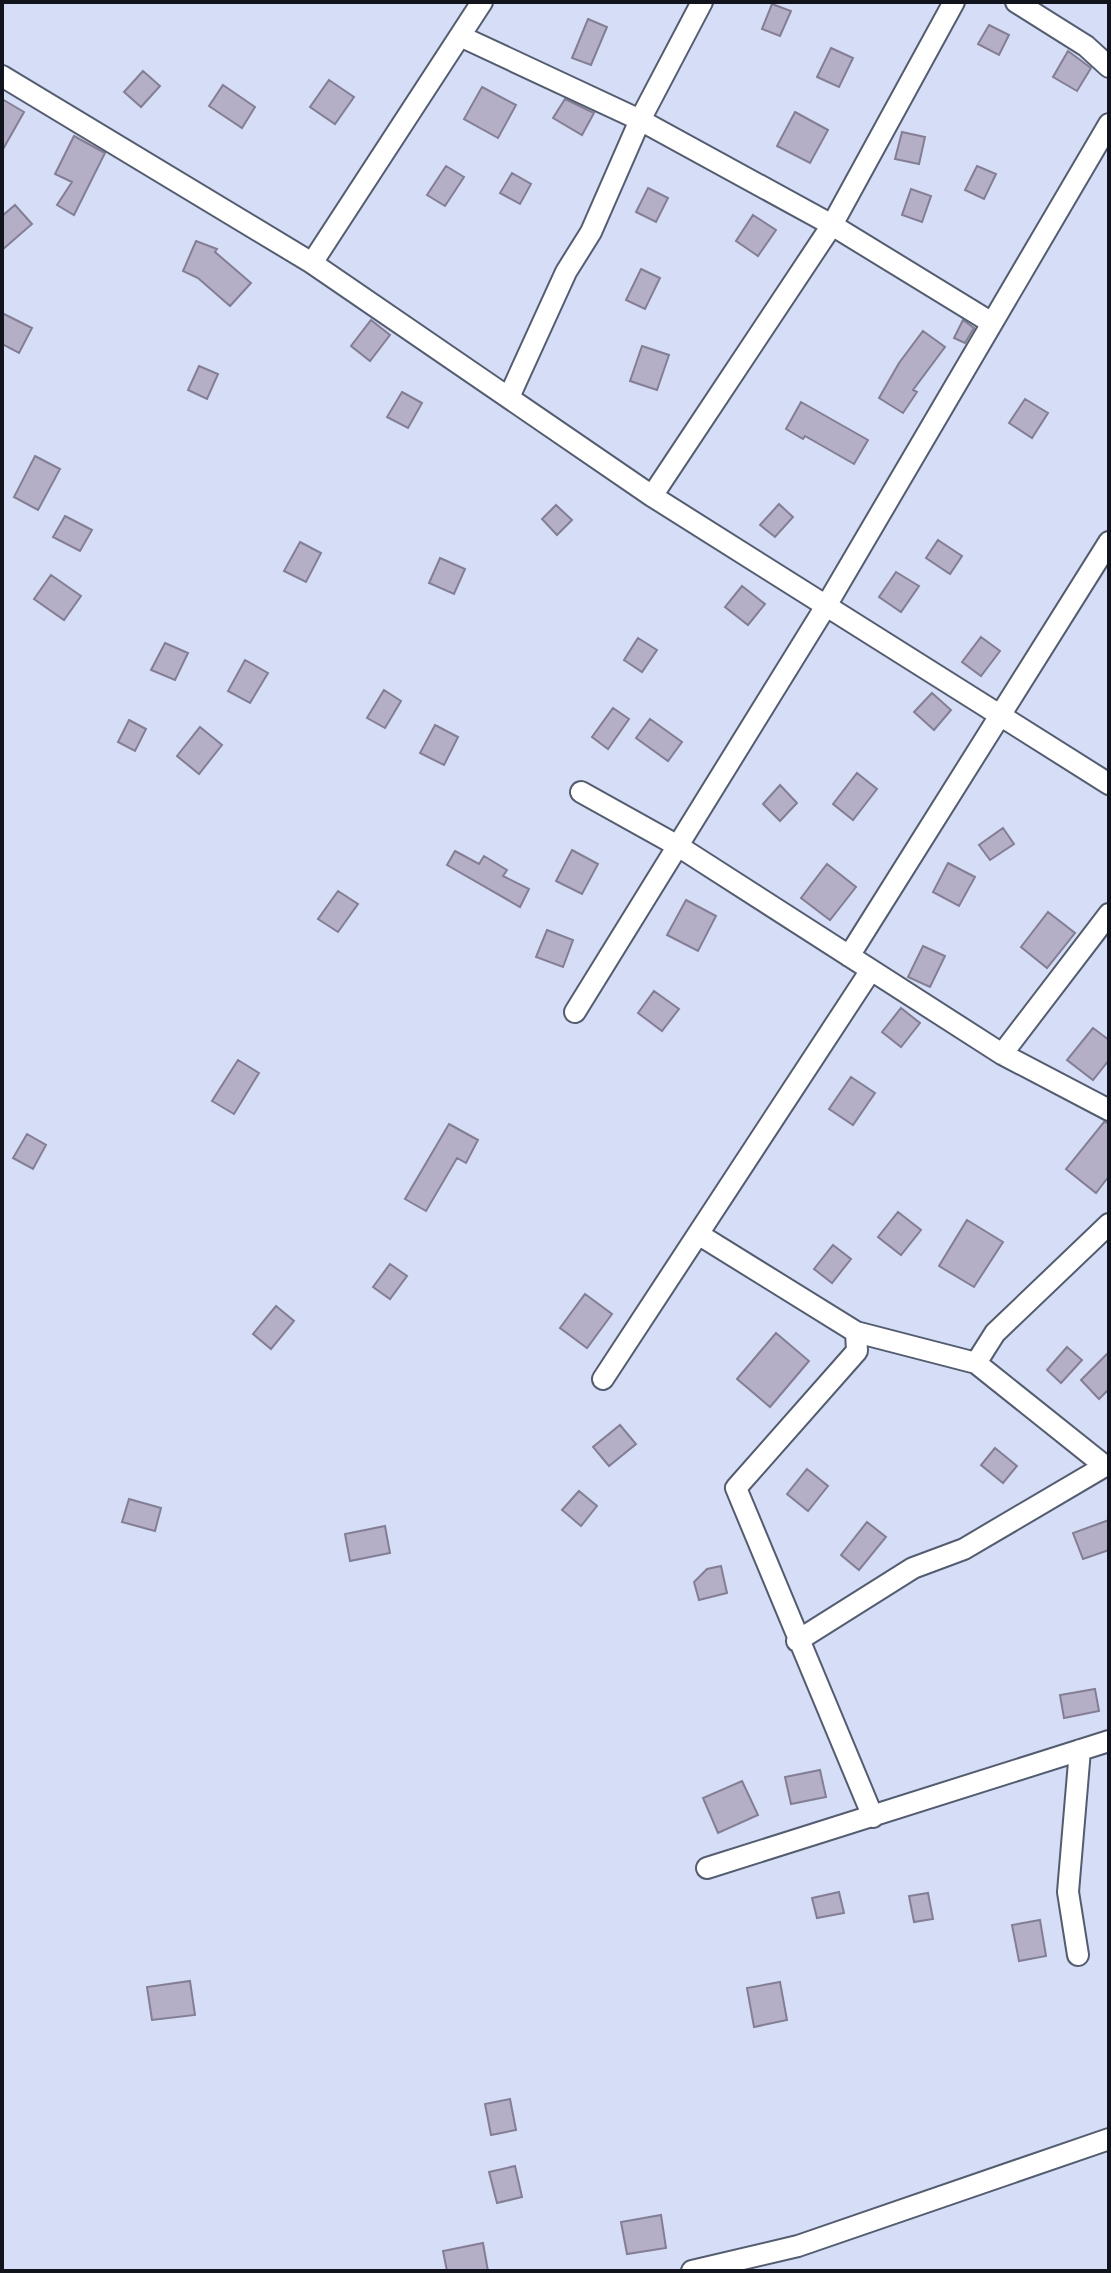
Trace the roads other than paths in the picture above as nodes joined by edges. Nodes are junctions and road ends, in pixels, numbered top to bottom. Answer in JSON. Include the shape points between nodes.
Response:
{"nodes":[{"id":1,"x":482,"y":2,"type":"edge"},
{"id":2,"x":702,"y":2,"type":"edge"},
{"id":3,"x":954,"y":2,"type":"edge"},
{"id":4,"x":1016,"y":2,"type":"edge"},
{"id":5,"x":460,"y":36,"type":"junction"},
{"id":6,"x":1109,"y":67,"type":"edge"},
{"id":7,"x":2,"y":76,"type":"edge"},
{"id":8,"x":640,"y":120,"type":"junction"},
{"id":9,"x":1109,"y":124,"type":"edge"},
{"id":10,"x":832,"y":225,"type":"junction"},
{"id":11,"x":312,"y":263,"type":"junction"},
{"id":12,"x":992,"y":323,"type":"junction"},
{"id":13,"x":509,"y":397,"type":"junction"},
{"id":14,"x":652,"y":496,"type":"junction"},
{"id":15,"x":1109,"y":542,"type":"edge"},
{"id":16,"x":826,"y":606,"type":"junction"},
{"id":17,"x":1002,"y":716,"type":"junction"},
{"id":18,"x":1109,"y":784,"type":"edge"},
{"id":19,"x":581,"y":792,"type":"dead end"},
{"id":20,"x":678,"y":846,"type":"junction"},
{"id":21,"x":1109,"y":914,"type":"edge"},
{"id":22,"x":849,"y":956,"type":"junction"},
{"id":23,"x":871,"y":970,"type":"junction"},
{"id":24,"x":575,"y":1012,"type":"dead end"},
{"id":25,"x":1002,"y":1054,"type":"junction"},
{"id":26,"x":1109,"y":1110,"type":"edge"},
{"id":27,"x":1109,"y":1224,"type":"edge"},
{"id":28,"x":698,"y":1234,"type":"junction"},
{"id":29,"x":856,"y":1332,"type":"junction"},
{"id":30,"x":976,"y":1363,"type":"junction"},
{"id":31,"x":603,"y":1379,"type":"dead end"},
{"id":32,"x":1108,"y":1461,"type":"edge"},
{"id":33,"x":797,"y":1641,"type":"junction"},
{"id":34,"x":1109,"y":1741,"type":"edge"},
{"id":35,"x":1080,"y":1750,"type":"junction"},
{"id":36,"x":873,"y":1817,"type":"junction"},
{"id":37,"x":707,"y":1868,"type":"dead end"},
{"id":38,"x":1078,"y":1955,"type":"dead end"},
{"id":39,"x":1109,"y":2139,"type":"edge"},
{"id":40,"x":692,"y":2271,"type":"edge"}],
"edges":[{"from":1,"to":5,"type":"street"},
{"from":2,"to":8,"type":"street"},
{"from":3,"to":10,"type":"street"},
{"from":4,"to":6,"type":"street","via":[[1086,46]]},
{"from":5,"to":8,"type":"street"},
{"from":5,"to":11,"type":"street"},
{"from":7,"to":11,"type":"street"},
{"from":8,"to":10,"type":"street"},
{"from":8,"to":13,"type":"street"},
{"from":9,"to":12,"type":"street"},
{"from":10,"to":12,"type":"street"},
{"from":10,"to":14,"type":"street"},
{"from":11,"to":13,"type":"street"},
{"from":12,"to":16,"type":"street"},
{"from":13,"to":14,"type":"street"},
{"from":14,"to":16,"type":"street"},
{"from":15,"to":17,"type":"street"},
{"from":16,"to":17,"type":"street"},
{"from":16,"to":20,"type":"street"},
{"from":17,"to":18,"type":"street"},
{"from":17,"to":22,"type":"street"},
{"from":19,"to":20,"type":"street"},
{"from":20,"to":22,"type":"street"},
{"from":20,"to":24,"type":"street"},
{"from":21,"to":25,"type":"street"},
{"from":22,"to":23,"type":"street"},
{"from":23,"to":25,"type":"street"},
{"from":23,"to":28,"type":"street"},
{"from":25,"to":26,"type":"street"},
{"from":27,"to":30,"type":"street","via":[[995,1333]]},
{"from":28,"to":29,"type":"street"},
{"from":28,"to":31,"type":"street"},
{"from":29,"to":30,"type":"street"},
{"from":29,"to":33,"type":"street","via":[[857,1351],[736,1488]]},
{"from":30,"to":32,"type":"street"},
{"from":32,"to":33,"type":"street","via":[[964,1549],[913,1568]]},
{"from":33,"to":36,"type":"street"},
{"from":34,"to":35,"type":"street"},
{"from":35,"to":36,"type":"street"},
{"from":35,"to":38,"type":"street","via":[[1068,1892]]},
{"from":36,"to":37,"type":"street"},
{"from":39,"to":40,"type":"street","via":[[798,2246]]}]}
